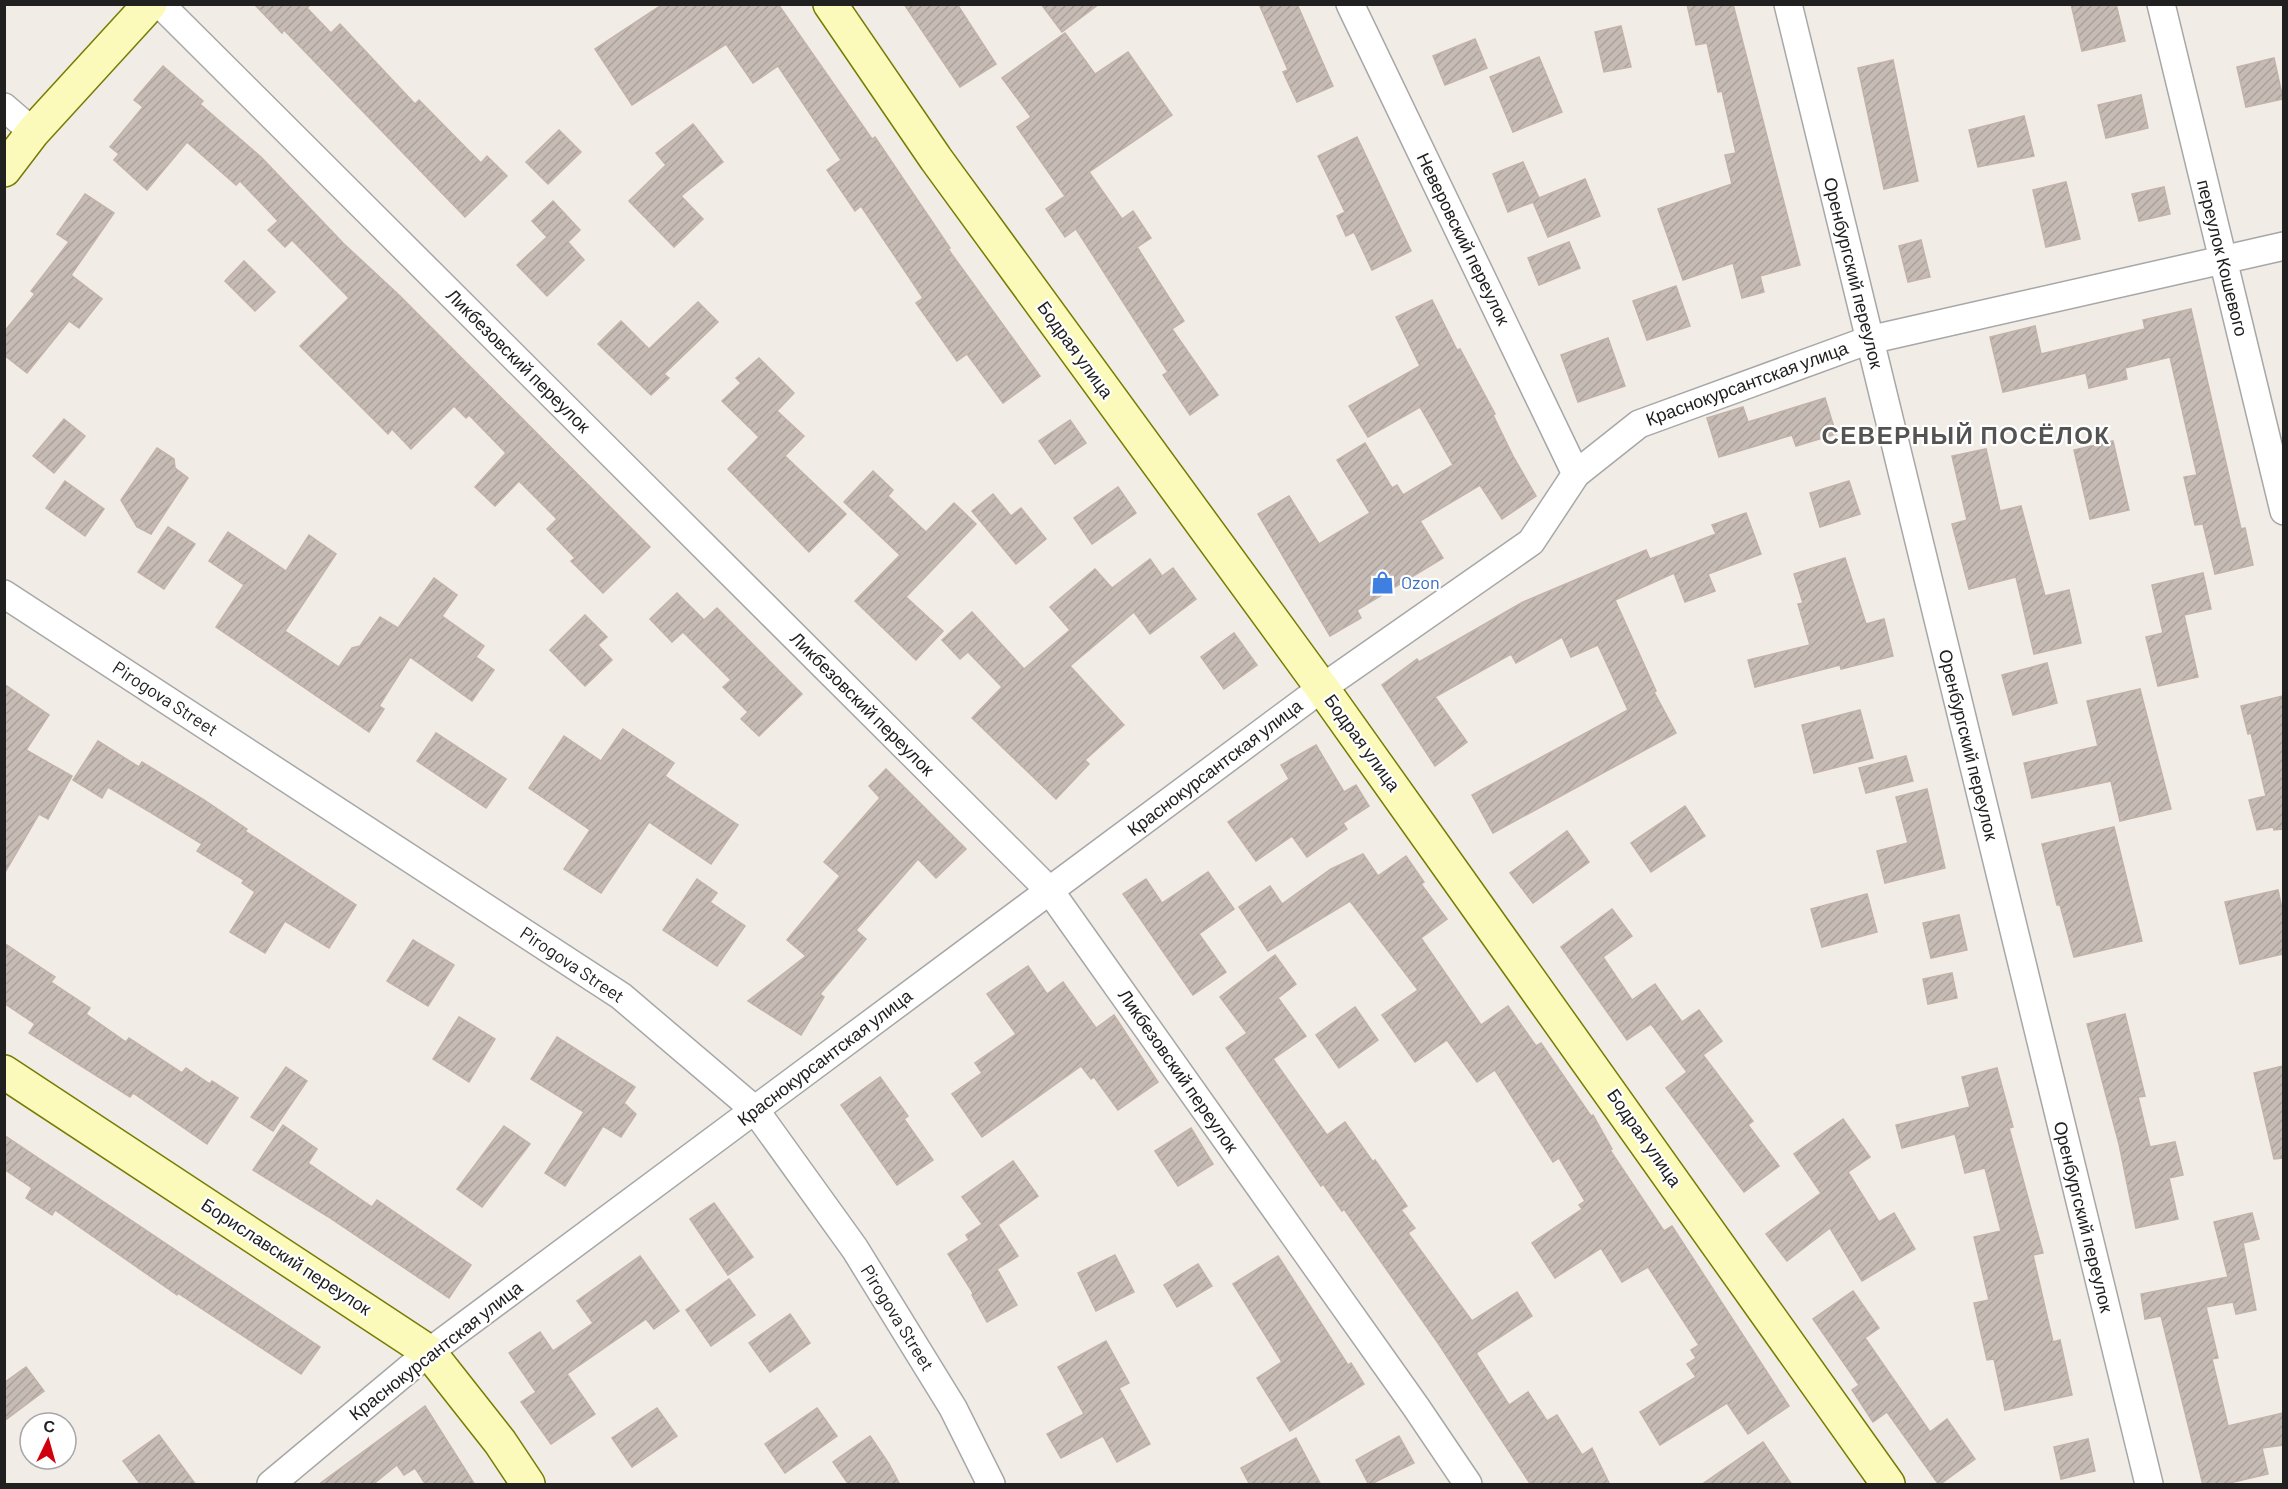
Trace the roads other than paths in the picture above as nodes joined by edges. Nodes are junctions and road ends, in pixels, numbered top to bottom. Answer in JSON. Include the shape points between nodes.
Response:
{"nodes":[{"id":1,"x":150,"y":4,"type":"edge"},
{"id":2,"x":160,"y":4,"type":"edge"},
{"id":3,"x":830,"y":4,"type":"edge"},
{"id":4,"x":1350,"y":4,"type":"edge"},
{"id":5,"x":1788,"y":4,"type":"edge"},
{"id":6,"x":2160,"y":4,"type":"edge"},
{"id":7,"x":4,"y":107,"type":"edge"},
{"id":8,"x":33,"y":132,"type":"junction"},
{"id":9,"x":4,"y":170,"type":"edge"},
{"id":10,"x":2283,"y":246,"type":"edge"},
{"id":11,"x":2223,"y":260,"type":"junction"},
{"id":12,"x":1869,"y":340,"type":"junction"},
{"id":13,"x":1576,"y":474,"type":"junction"},
{"id":14,"x":2283,"y":511,"type":"edge"},
{"id":15,"x":4,"y":594,"type":"edge"},
{"id":16,"x":1322,"y":688,"type":"junction"},
{"id":17,"x":1050,"y":891,"type":"junction"},
{"id":18,"x":4,"y":1072,"type":"edge"},
{"id":19,"x":755,"y":1110,"type":"junction"},
{"id":20,"x":429,"y":1352,"type":"junction"},
{"id":21,"x":271,"y":1485,"type":"edge"},
{"id":22,"x":528,"y":1485,"type":"edge"},
{"id":23,"x":991,"y":1485,"type":"edge"},
{"id":24,"x":1468,"y":1485,"type":"edge"},
{"id":25,"x":1888,"y":1485,"type":"edge"},
{"id":26,"x":2149,"y":1485,"type":"edge"}],
"edges":[{"from":1,"to":8,"type":"street"},
{"from":2,"to":17,"type":"street","name":"Ликбезовский переулок"},
{"from":3,"to":16,"type":"street","name":"Бодрая улица","via":[[936,159]]},
{"from":4,"to":13,"type":"street","name":"Неверовский переулок"},
{"from":5,"to":12,"type":"street","name":"Оренбургский переулок"},
{"from":6,"to":11,"type":"street","name":"переулок Кошевого"},
{"from":7,"to":8,"type":"street"},
{"from":8,"to":9,"type":"street"},
{"from":10,"to":11,"type":"street","name":"Краснокурсантская улица"},
{"from":11,"to":12,"type":"street","name":"Краснокурсантская улица"},
{"from":11,"to":14,"type":"street","name":"переулок Кошевого"},
{"from":12,"to":13,"type":"street","name":"Краснокурсантская улица","via":[[1639,424]]},
{"from":12,"to":26,"type":"street","name":"Оренбургский переулок"},
{"from":13,"to":16,"type":"street","name":"Краснокурсантская улица","via":[[1531,542]]},
{"from":15,"to":19,"type":"street","name":"Pirogova Street","via":[[621,996]]},
{"from":16,"to":17,"type":"street","name":"Краснокурсантская улица"},
{"from":16,"to":25,"type":"street","name":"Бодрая улица"},
{"from":17,"to":19,"type":"street","name":"Краснокурсантская улица"},
{"from":17,"to":24,"type":"street","name":"Ликбезовский переулок"},
{"from":18,"to":20,"type":"street","name":"Бориславский переулок"},
{"from":19,"to":20,"type":"street","name":"Краснокурсантская улица"},
{"from":19,"to":23,"type":"street","name":"Pirogova Street","via":[[855,1249],[953,1408]]},
{"from":20,"to":21,"type":"street","name":"Краснокурсантская улица"},
{"from":20,"to":22,"type":"street","name":"Бориславский переулок","via":[[500,1442]]}]}
